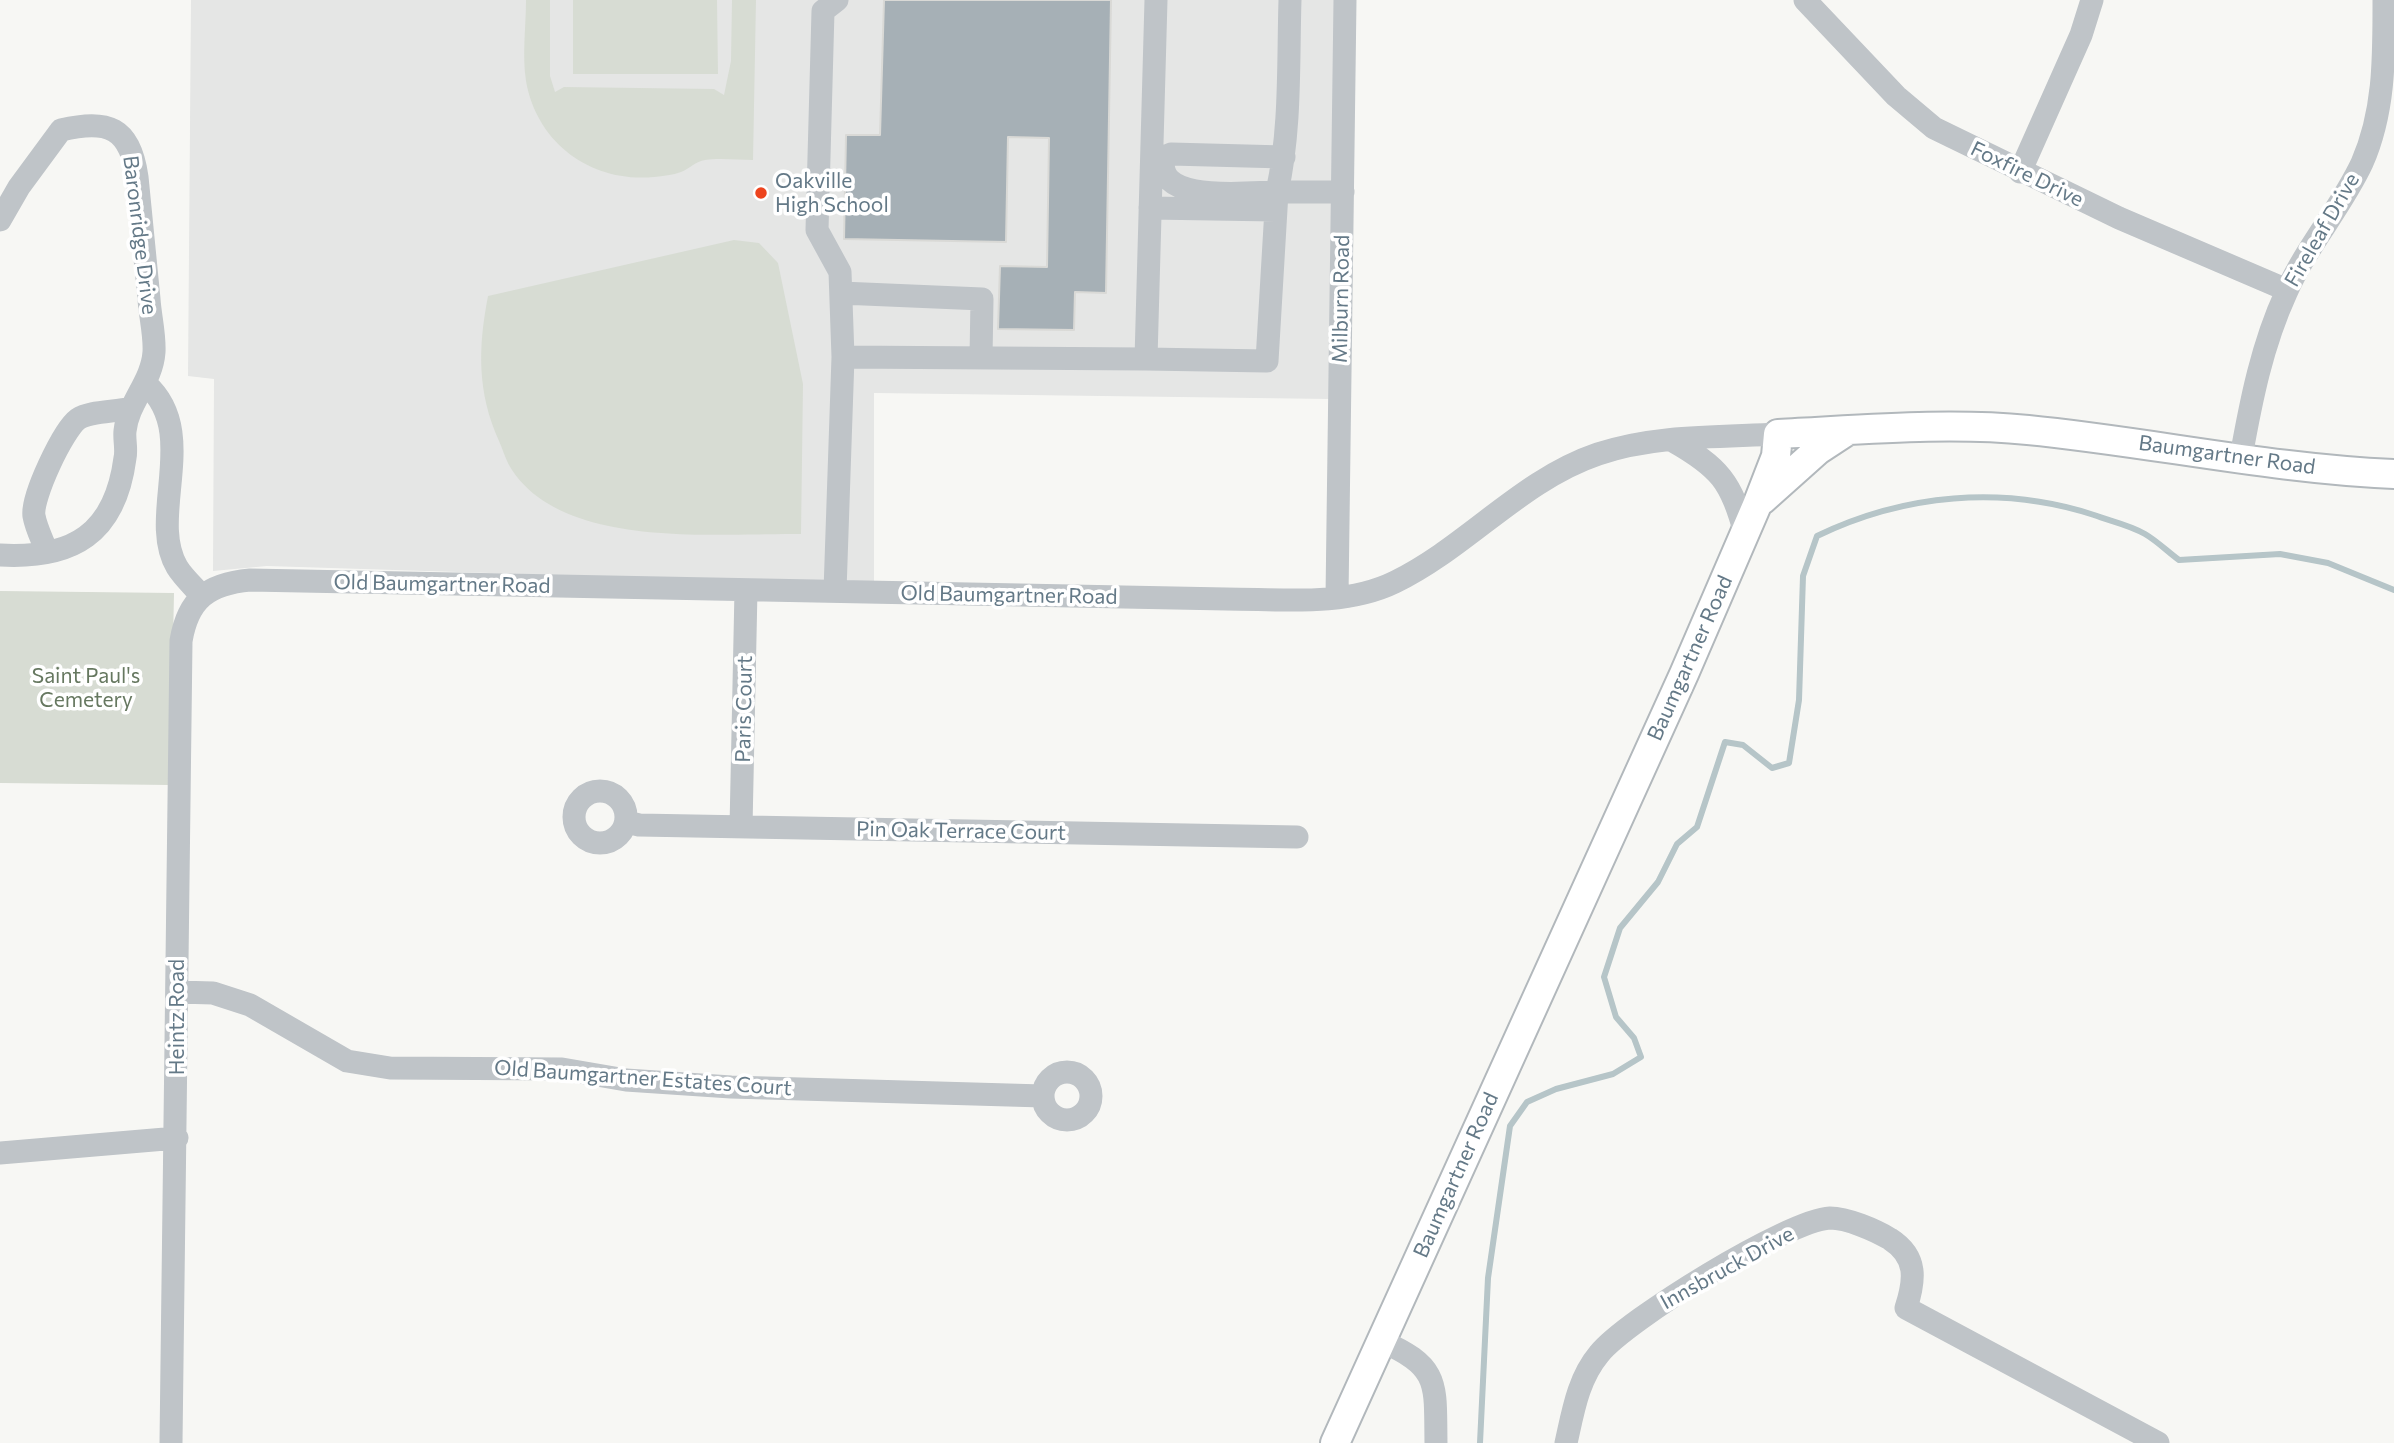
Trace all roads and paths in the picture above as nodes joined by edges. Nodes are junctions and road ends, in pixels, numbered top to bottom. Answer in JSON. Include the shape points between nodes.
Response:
{"nodes":[{"id":1,"x":837,"y":0,"type":"edge"},
{"id":2,"x":1156,"y":0,"type":"edge"},
{"id":3,"x":1290,"y":0,"type":"edge"},
{"id":4,"x":1345,"y":0,"type":"edge"},
{"id":5,"x":1805,"y":0,"type":"edge"},
{"id":6,"x":2092,"y":0,"type":"edge"},
{"id":7,"x":2384,"y":0,"type":"edge"},
{"id":8,"x":1284,"y":157,"type":"junction"},
{"id":9,"x":2020,"y":172,"type":"junction"},
{"id":10,"x":1343,"y":192,"type":"junction"},
{"id":11,"x":1276,"y":201,"type":"junction"},
{"id":12,"x":1150,"y":208,"type":"junction"},
{"id":13,"x":0,"y":220,"type":"edge"},
{"id":14,"x":2287,"y":290,"type":"junction"},
{"id":15,"x":841,"y":293,"type":"junction"},
{"id":16,"x":843,"y":357,"type":"junction"},
{"id":17,"x":981,"y":358,"type":"junction"},
{"id":18,"x":1146,"y":359,"type":"junction"},
{"id":19,"x":146,"y":384,"type":"junction"},
{"id":20,"x":131,"y":408,"type":"junction"},
{"id":21,"x":1848,"y":430,"type":"junction"},
{"id":22,"x":1778,"y":434,"type":"junction"},
{"id":23,"x":1673,"y":441,"type":"junction"},
{"id":24,"x":2241,"y":457,"type":"junction"},
{"id":25,"x":2394,"y":474,"type":"edge"},
{"id":26,"x":1757,"y":505,"type":"junction"},
{"id":27,"x":1745,"y":534,"type":"junction"},
{"id":28,"x":47,"y":552,"type":"junction"},
{"id":29,"x":0,"y":555,"type":"edge"},
{"id":30,"x":746,"y":590,"type":"junction"},
{"id":31,"x":835,"y":591,"type":"junction"},
{"id":32,"x":202,"y":596,"type":"junction"},
{"id":33,"x":1337,"y":597,"type":"junction"},
{"id":34,"x":626,"y":822,"type":"dead end"},
{"id":35,"x":741,"y":827,"type":"junction"},
{"id":36,"x":1297,"y":837,"type":"dead end"},
{"id":37,"x":177,"y":992,"type":"junction"},
{"id":38,"x":1043,"y":1096,"type":"dead end"},
{"id":39,"x":177,"y":1138,"type":"junction"},
{"id":40,"x":0,"y":1153,"type":"edge"},
{"id":41,"x":1381,"y":1341,"type":"junction"},
{"id":42,"x":171,"y":1443,"type":"edge"},
{"id":43,"x":1335,"y":1443,"type":"edge"},
{"id":44,"x":1436,"y":1443,"type":"edge"},
{"id":45,"x":1566,"y":1443,"type":"edge"},
{"id":46,"x":2158,"y":1443,"type":"edge"}],
"edges":[{"from":1,"to":15,"type":"street","via":[[823,11],[817,230],[840,272]]},
{"from":2,"to":12,"type":"street"},
{"from":3,"to":8,"type":"street"},
{"from":4,"to":10,"type":"street","name":"Milburn Road"},
{"from":5,"to":9,"type":"street","name":"Foxfire Drive","via":[[1896,96],[1934,128]]},
{"from":6,"to":9,"type":"street"},
{"from":7,"to":14,"type":"street","name":"Fireleaf Drive","via":[[2379,110],[2361,163]]},
{"from":8,"to":11,"type":"street"},
{"from":8,"to":11,"type":"street","via":[[1171,153],[1164,157],[1162,167],[1175,186]]},
{"from":9,"to":14,"type":"street","name":"Foxfire Drive"},
{"from":10,"to":11,"type":"street"},
{"from":10,"to":33,"type":"street","name":"Milburn Road"},
{"from":11,"to":12,"type":"street"},
{"from":11,"to":18,"type":"street","via":[[1267,361]]},
{"from":12,"to":18,"type":"street"},
{"from":13,"to":19,"type":"street","name":"Baronridge Drive","via":[[61,130],[90,123],[121,134],[134,153],[139,189],[154,352]]},
{"from":14,"to":24,"type":"street","name":"Fireleaf Drive","via":[[2256,381]]},
{"from":15,"to":16,"type":"street"},
{"from":15,"to":17,"type":"street","via":[[982,299]]},
{"from":16,"to":17,"type":"street"},
{"from":16,"to":31,"type":"street"},
{"from":17,"to":18,"type":"street"},
{"from":19,"to":20,"type":"street","name":"Baronridge Drive"},
{"from":19,"to":32,"type":"street","via":[[160,397],[172,428],[169,537],[176,566]]},
{"from":20,"to":28,"type":"street","name":"Baronridge Drive","via":[[125,432],[126,457],[102,525],[78,542]]},
{"from":20,"to":28,"type":"street","via":[[77,419],[62,442],[35,497],[34,516]]},
{"from":21,"to":22,"type":"main road","name":"Baumgartner Road"},
{"from":21,"to":24,"type":"main road","name":"Baumgartner Road","via":[[1960,426],[2026,430]]},
{"from":21,"to":26,"type":"main road","via":[[1818,450]]},
{"from":22,"to":23,"type":"street","name":"Old Baumgartner Road"},
{"from":22,"to":26,"type":"main road","name":"Baumgartner Road","via":[[1776,456]]},
{"from":23,"to":27,"type":"street","via":[[1704,458],[1725,479],[1737,500]]},
{"from":23,"to":33,"type":"street","name":"Old Baumgartner Road","via":[[1614,449],[1565,468],[1394,582]]},
{"from":24,"to":25,"type":"main road","name":"Baumgartner Road"},
{"from":26,"to":27,"type":"main road","name":"Baumgartner Road"},
{"from":27,"to":41,"type":"main road","name":"Baumgartner Road"},
{"from":28,"to":29,"type":"street","name":"Baronridge Drive"},
{"from":30,"to":31,"type":"street","name":"Old Baumgartner Road"},
{"from":30,"to":32,"type":"street","name":"Old Baumgartner Road","via":[[250,580],[222,584]]},
{"from":30,"to":35,"type":"street","name":"Paris Court"},
{"from":31,"to":33,"type":"street","name":"Old Baumgartner Road"},
{"from":32,"to":37,"type":"street","name":"Heintz Road","via":[[188,614],[181,641]]},
{"from":34,"to":35,"type":"street","name":"Pin Oak Terrace Court"},
{"from":35,"to":36,"type":"street","name":"Pin Oak Terrace Court"},
{"from":37,"to":38,"type":"street","name":"Old Baumgartner Estates Court","via":[[213,993],[250,1005],[347,1061],[390,1068],[562,1069],[626,1080],[731,1087]]},
{"from":37,"to":39,"type":"street","name":"Heintz Road"},
{"from":39,"to":40,"type":"street"},
{"from":39,"to":42,"type":"street","name":"Heintz Road"},
{"from":41,"to":43,"type":"main road","name":"Baumgartner Road"},
{"from":41,"to":44,"type":"street","via":[[1408,1353],[1432,1380]]},
{"from":45,"to":46,"type":"street","name":"Innsbruck Drive","via":[[1584,1378],[1597,1356],[1631,1323],[1777,1237],[1831,1218],[1888,1238],[1904,1250],[1914,1272],[1906,1308]]}]}
